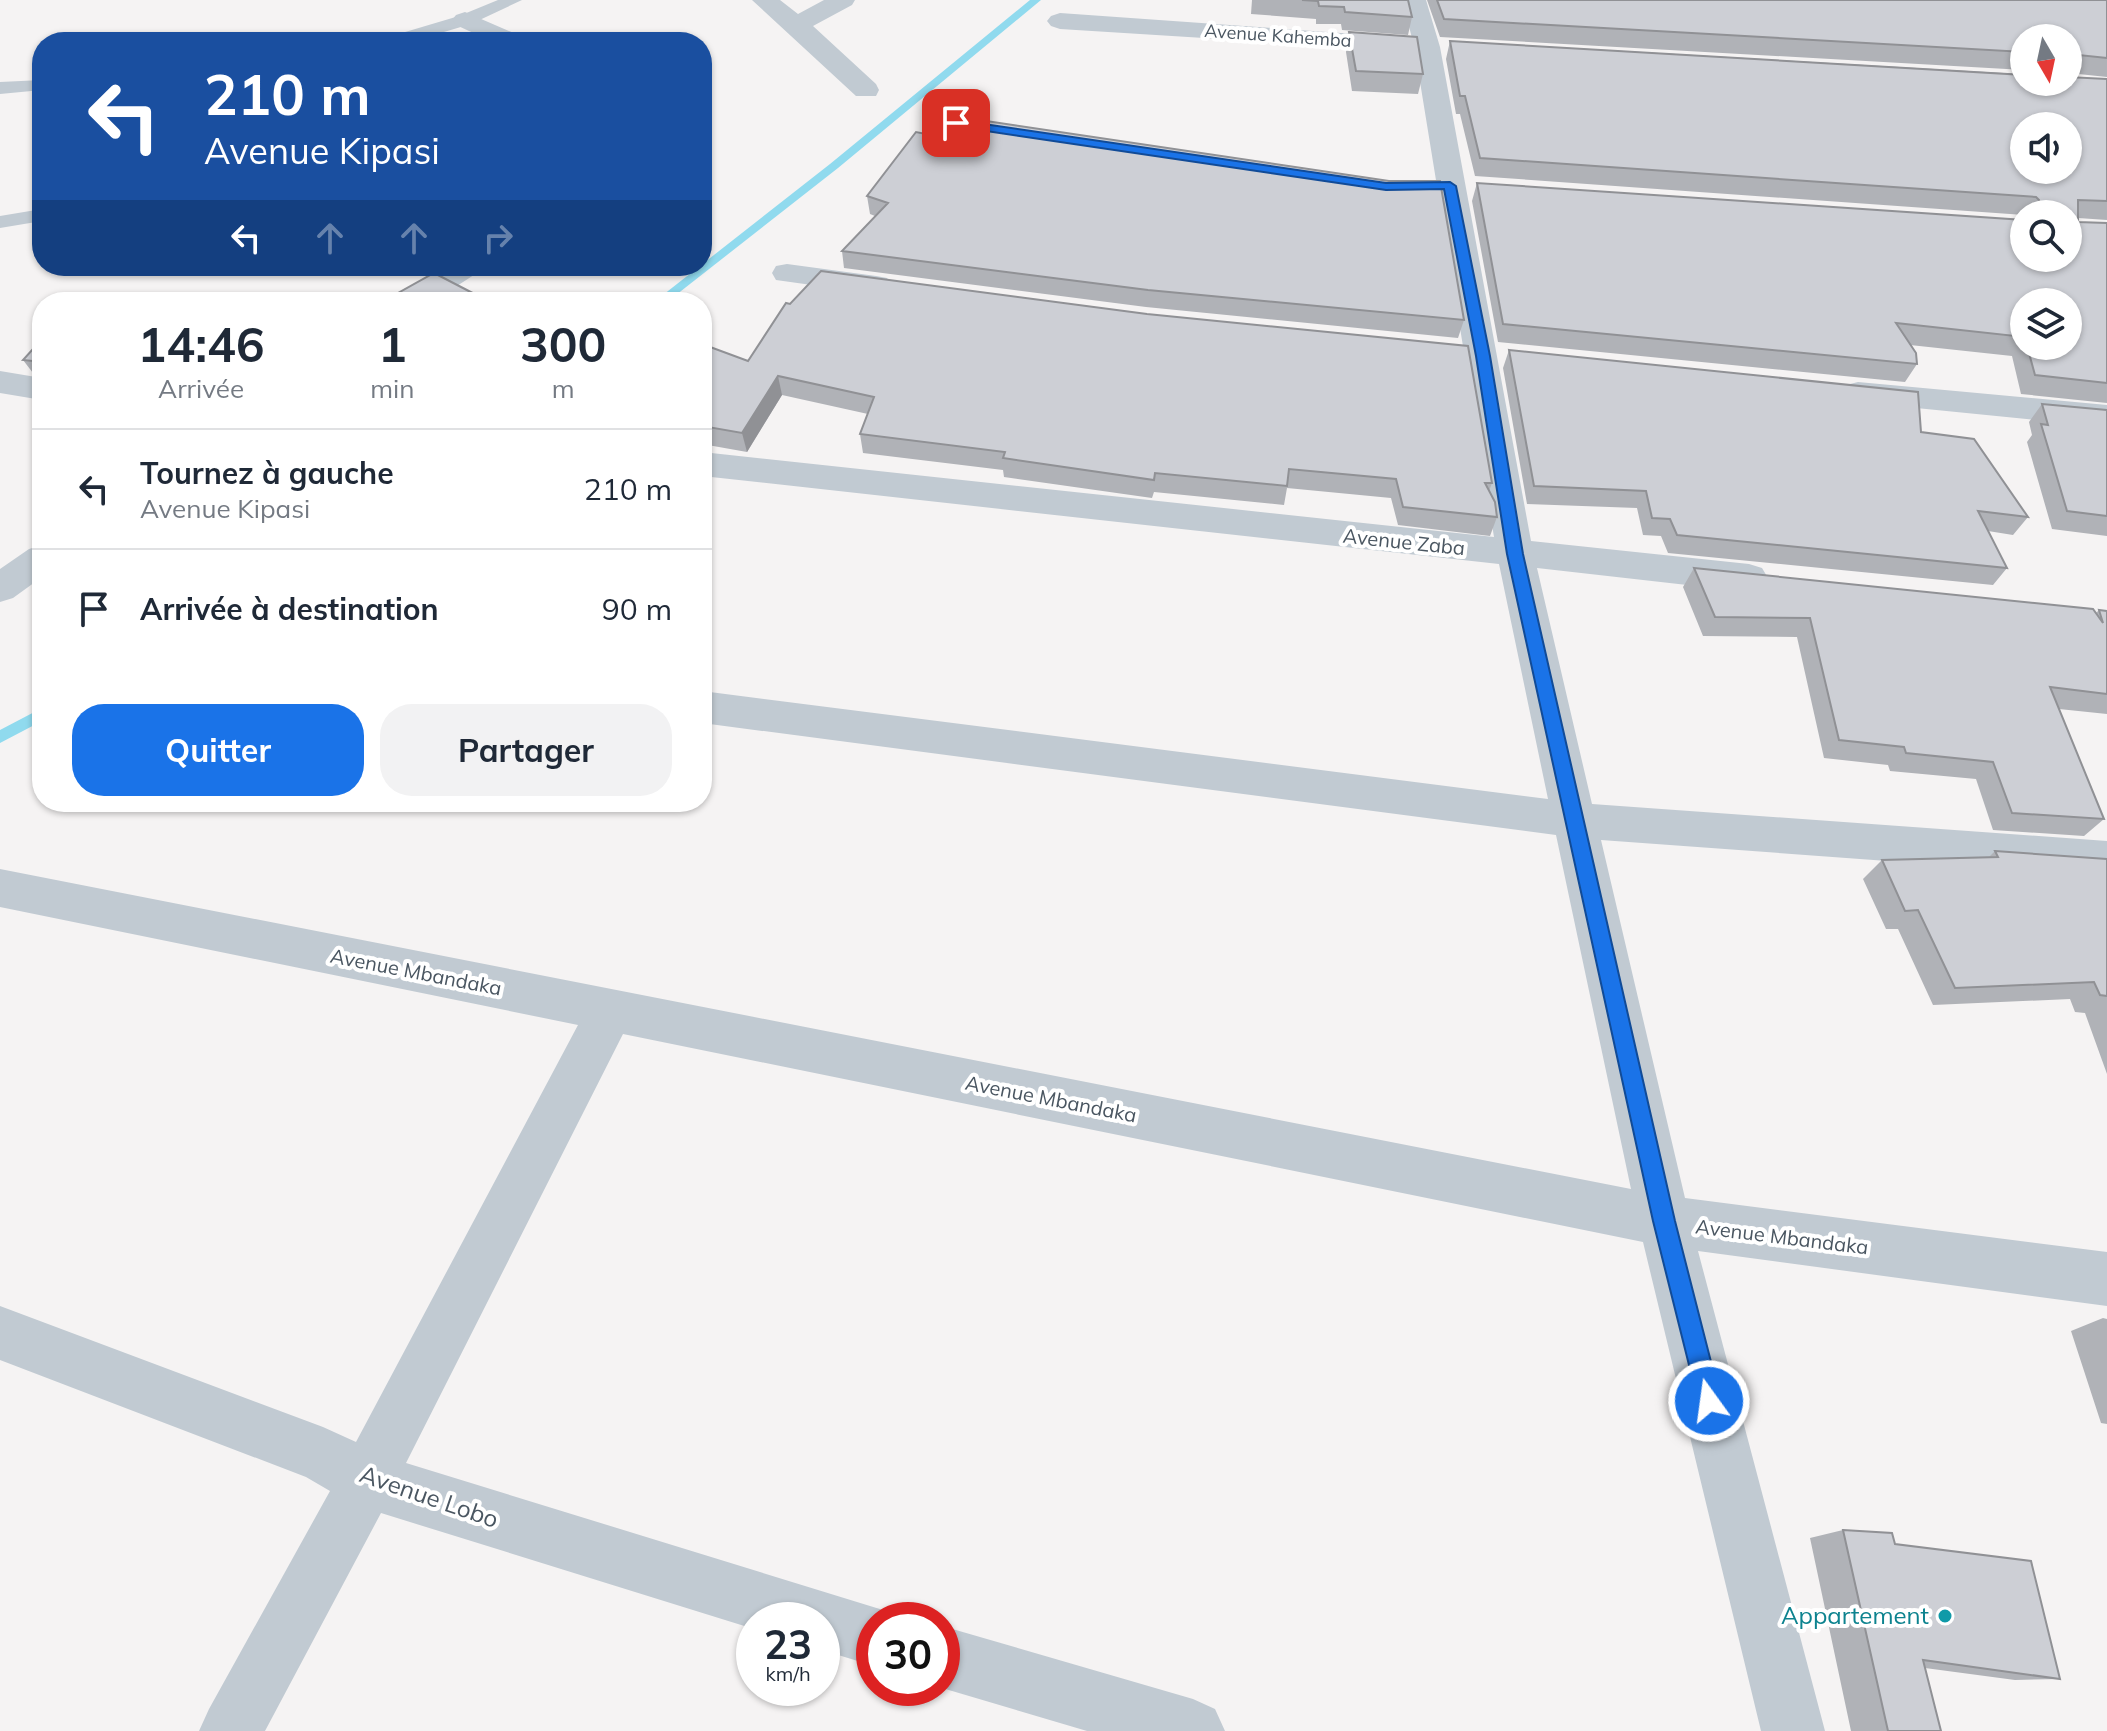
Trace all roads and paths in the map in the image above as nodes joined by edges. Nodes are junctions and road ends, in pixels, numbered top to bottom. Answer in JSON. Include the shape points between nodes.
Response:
{"nodes":[{"id":1,"x":513,"y":0,"type":"edge"},
{"id":2,"x":764,"y":0,"type":"edge"},
{"id":3,"x":843,"y":0,"type":"edge"},
{"id":4,"x":1414,"y":0,"type":"edge"},
{"id":5,"x":465,"y":20,"type":"junction"},
{"id":6,"x":1060,"y":21,"type":"dead end"},
{"id":7,"x":797,"y":25,"type":"junction"},
{"id":8,"x":425,"y":32,"type":"edge"},
{"id":9,"x":492,"y":32,"type":"edge"},
{"id":10,"x":1443,"y":48,"type":"junction"},
{"id":11,"x":32,"y":86,"type":"edge"},
{"id":12,"x":0,"y":88,"type":"edge"},
{"id":13,"x":866,"y":90,"type":"dead end"},
{"id":14,"x":32,"y":217,"type":"edge"},
{"id":15,"x":0,"y":222,"type":"edge"},
{"id":16,"x":787,"y":273,"type":"dead end"},
{"id":17,"x":451,"y":276,"type":"edge"},
{"id":18,"x":912,"y":290,"type":"edge"},
{"id":19,"x":426,"y":292,"type":"edge"},
{"id":20,"x":0,"y":382,"type":"edge"},
{"id":21,"x":32,"y":387,"type":"edge"},
{"id":22,"x":1824,"y":390,"type":"edge"},
{"id":23,"x":2107,"y":416,"type":"edge"},
{"id":24,"x":712,"y":465,"type":"edge"},
{"id":25,"x":1515,"y":554,"type":"junction"},
{"id":26,"x":32,"y":565,"type":"edge"},
{"id":27,"x":1780,"y":581,"type":"edge"},
{"id":28,"x":0,"y":588,"type":"edge"},
{"id":29,"x":712,"y":708,"type":"edge"},
{"id":30,"x":1574,"y":820,"type":"junction"},
{"id":31,"x":2107,"y":859,"type":"edge"},
{"id":32,"x":0,"y":888,"type":"edge"},
{"id":33,"x":610,"y":1011,"type":"junction"},
{"id":34,"x":1664,"y":1221,"type":"junction"},
{"id":35,"x":2107,"y":1279,"type":"edge"},
{"id":36,"x":0,"y":1333,"type":"edge"},
{"id":37,"x":367,"y":1480,"type":"junction"},
{"id":38,"x":764,"y":1602,"type":"edge"},
{"id":39,"x":960,"y":1662,"type":"edge"},
{"id":40,"x":231,"y":1731,"type":"edge"},
{"id":41,"x":1193,"y":1731,"type":"edge"},
{"id":42,"x":1793,"y":1731,"type":"edge"}],
"edges":[{"from":1,"to":5,"type":"lane"},
{"from":2,"to":7,"type":"street"},
{"from":3,"to":7,"type":"street"},
{"from":4,"to":10,"type":"street"},
{"from":5,"to":8,"type":"lane"},
{"from":5,"to":9,"type":"street"},
{"from":6,"to":10,"type":"street","name":"Avenue Kahemba"},
{"from":7,"to":13,"type":"street"},
{"from":10,"to":25,"type":"street","via":[[1452,187]]},
{"from":11,"to":12,"type":"lane"},
{"from":14,"to":15,"type":"lane"},
{"from":16,"to":18,"type":"street"},
{"from":17,"to":19,"type":"street"},
{"from":20,"to":21,"type":"street"},
{"from":22,"to":23,"type":"street"},
{"from":24,"to":25,"type":"street","name":"Avenue Zaba"},
{"from":25,"to":27,"type":"street","name":"Avenue Zaba"},
{"from":25,"to":30,"type":"street"},
{"from":26,"to":28,"type":"street"},
{"from":29,"to":30,"type":"street"},
{"from":30,"to":31,"type":"street"},
{"from":30,"to":34,"type":"street"},
{"from":32,"to":33,"type":"street","name":"Avenue Mbandaka"},
{"from":33,"to":34,"type":"street","name":"Avenue Mbandaka"},
{"from":33,"to":37,"type":"street"},
{"from":34,"to":35,"type":"street","name":"Avenue Mbandaka"},
{"from":34,"to":42,"type":"street"},
{"from":36,"to":37,"type":"street","name":"Avenue Lobo","via":[[323,1455]]},
{"from":37,"to":38,"type":"street","name":"Avenue Lobo"},
{"from":37,"to":40,"type":"street"},
{"from":39,"to":41,"type":"street"}]}
